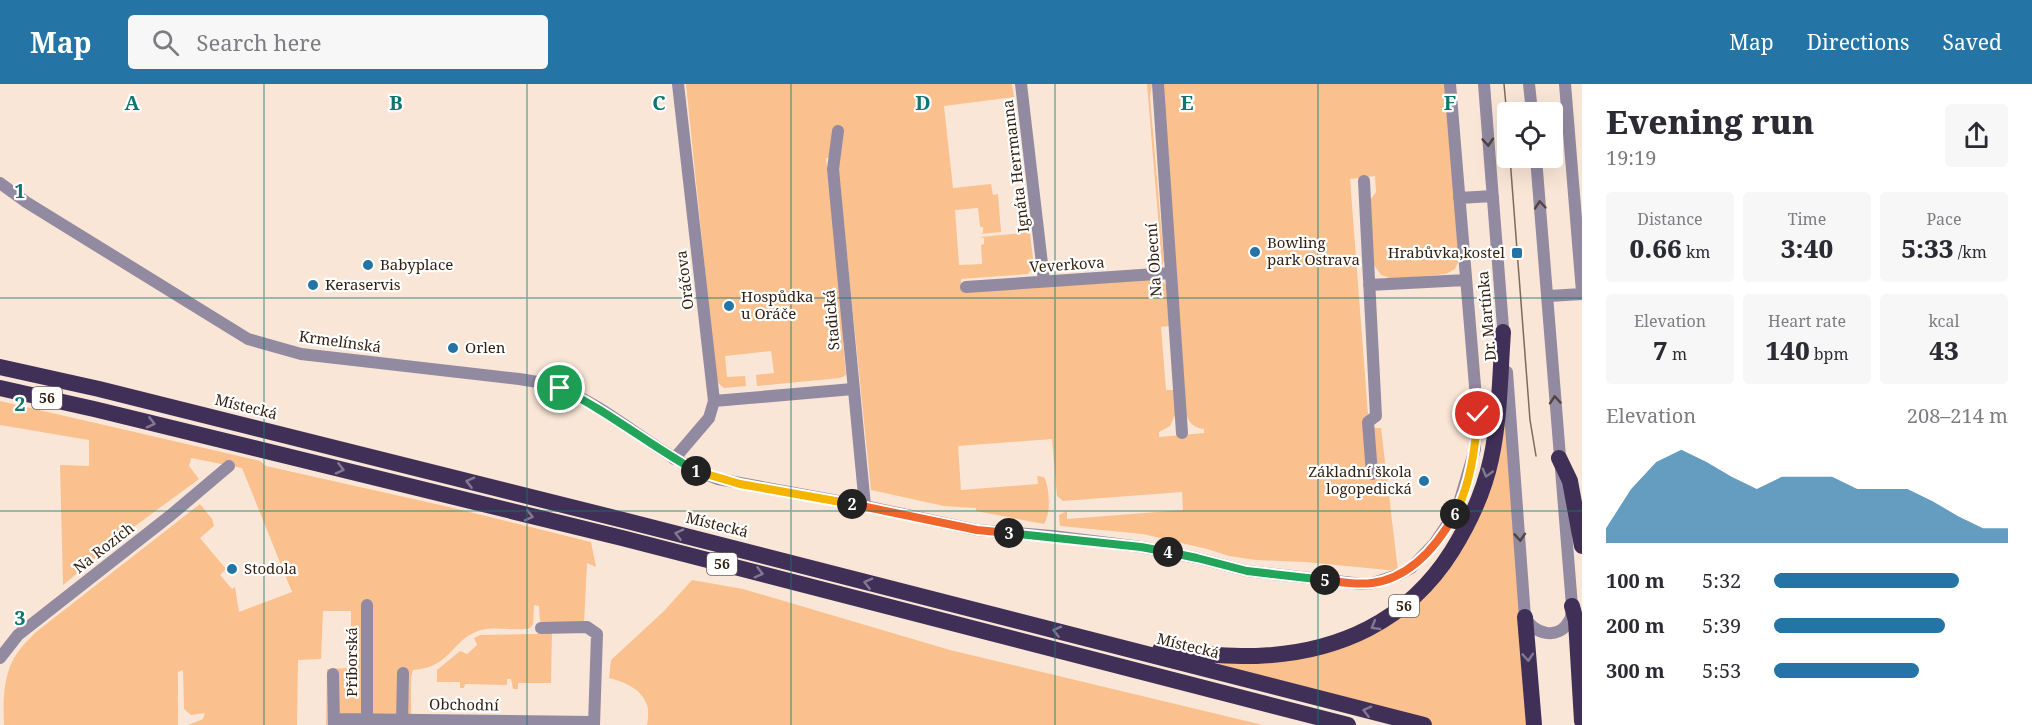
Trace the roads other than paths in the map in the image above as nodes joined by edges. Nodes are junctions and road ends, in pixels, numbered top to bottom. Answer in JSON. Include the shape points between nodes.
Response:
{"nodes":[{"id":1,"x":678,"y":84,"type":"edge"},
{"id":2,"x":1021,"y":84,"type":"edge"},
{"id":3,"x":1158,"y":84,"type":"edge"},
{"id":4,"x":1450,"y":84,"type":"edge"},
{"id":5,"x":1484,"y":84,"type":"edge"},
{"id":6,"x":1529,"y":84,"type":"edge"},
{"id":7,"x":1565,"y":84,"type":"edge"},
{"id":8,"x":1531,"y":102,"type":"edge"},
{"id":9,"x":838,"y":131,"type":"dead end"},
{"id":10,"x":1537,"y":168,"type":"edge"},
{"id":11,"x":1364,"y":181,"type":"dead end"},
{"id":12,"x":0,"y":183,"type":"edge"},
{"id":13,"x":1493,"y":196,"type":"junction"},
{"id":14,"x":1459,"y":198,"type":"junction"},
{"id":15,"x":1170,"y":273,"type":"junction"},
{"id":16,"x":1466,"y":280,"type":"junction"},
{"id":17,"x":1044,"y":281,"type":"junction"},
{"id":18,"x":1369,"y":285,"type":"junction"},
{"id":19,"x":966,"y":287,"type":"dead end"},
{"id":20,"x":1582,"y":293,"type":"edge"},
{"id":21,"x":1549,"y":296,"type":"junction"},
{"id":22,"x":1503,"y":332,"type":"junction"},
{"id":23,"x":0,"y":367,"type":"edge"},
{"id":24,"x":0,"y":388,"type":"edge"},
{"id":25,"x":853,"y":388,"type":"junction"},
{"id":26,"x":714,"y":401,"type":"junction"},
{"id":27,"x":1182,"y":433,"type":"dead end"},
{"id":28,"x":1559,"y":458,"type":"junction"},
{"id":29,"x":674,"y":459,"type":"junction"},
{"id":30,"x":229,"y":466,"type":"dead end"},
{"id":31,"x":1372,"y":474,"type":"dead end"},
{"id":32,"x":865,"y":506,"type":"junction"},
{"id":33,"x":1582,"y":546,"type":"edge"},
{"id":34,"x":367,"y":606,"type":"dead end"},
{"id":35,"x":1572,"y":606,"type":"junction"},
{"id":36,"x":1525,"y":617,"type":"junction"},
{"id":37,"x":542,"y":628,"type":"dead end"},
{"id":38,"x":1114,"y":646,"type":"junction"},
{"id":39,"x":0,"y":658,"type":"edge"},
{"id":40,"x":403,"y":673,"type":"dead end"},
{"id":41,"x":333,"y":674,"type":"dead end"},
{"id":42,"x":1581,"y":712,"type":"edge"},
{"id":43,"x":367,"y":719,"type":"junction"},
{"id":44,"x":1582,"y":721,"type":"edge"},
{"id":45,"x":334,"y":722,"type":"edge"},
{"id":46,"x":402,"y":722,"type":"edge"},
{"id":47,"x":594,"y":723,"type":"edge"},
{"id":48,"x":1348,"y":725,"type":"edge"},
{"id":49,"x":1424,"y":725,"type":"edge"},
{"id":50,"x":1534,"y":725,"type":"edge"}],
"edges":[{"from":1,"to":26,"type":"street","name":"Oráčova"},
{"from":2,"to":17,"type":"street","name":"Ignáta Herrmanna"},
{"from":3,"to":15,"type":"street","name":"Na Obecní"},
{"from":4,"to":14,"type":"street","name":"Krmelínská"},
{"from":5,"to":13,"type":"street","name":"Dr. Martínka","one_way":true},
{"from":6,"to":8,"type":"street"},
{"from":7,"to":20,"type":"street"},
{"from":9,"to":25,"type":"street","name":"Stadická","via":[[833,169]]},
{"from":21,"to":10,"type":"street","one_way":true},
{"from":11,"to":18,"type":"street"},
{"from":12,"to":29,"type":"street","name":"Krmelínská","via":[[248,339],[301,354],[560,388]]},
{"from":13,"to":14,"type":"street"},
{"from":13,"to":22,"type":"street","name":"Dr. Martínka"},
{"from":14,"to":16,"type":"street","name":"Krmelínská"},
{"from":15,"to":17,"type":"street","name":"Veverkova"},
{"from":15,"to":27,"type":"street","name":"Na Obecní"},
{"from":16,"to":18,"type":"street"},
{"from":16,"to":32,"type":"street","name":"Krmelínská","via":[[1476,398],[1475,449],[1464,492],[1446,529],[1411,568],[1392,578],[1362,584],[1247,571],[1141,547],[977,530]]},
{"from":17,"to":19,"type":"street","name":"Veverkova"},
{"from":18,"to":31,"type":"street","via":[[1376,417],[1368,422]]},
{"from":20,"to":21,"type":"street"},
{"from":28,"to":21,"type":"street","one_way":true},
{"from":22,"to":36,"type":"street","name":"Dr. Martínka","one_way":true},
{"from":22,"to":38,"type":"highway","number":"56","one_way":true,"via":[[1494,444],[1477,505],[1432,580],[1394,614],[1351,638],[1318,648],[1257,656]]},
{"from":38,"to":23,"type":"highway","name":"Místecká","number":"56","one_way":true,"via":[[593,512]]},
{"from":24,"to":48,"type":"highway","number":"56","one_way":true,"via":[[622,538]]},
{"from":25,"to":26,"type":"street"},
{"from":25,"to":32,"type":"street","name":"Stadická"},
{"from":26,"to":29,"type":"street","via":[[710,417]]},
{"from":28,"to":33,"type":"highway","via":[[1570,481]]},
{"from":28,"to":35,"type":"street"},
{"from":29,"to":32,"type":"street","name":"Krmelínská","via":[[718,479]]},
{"from":30,"to":39,"type":"street","name":"Na Rozích","via":[[18,635]]},
{"from":34,"to":43,"type":"street","name":"Příborská"},
{"from":35,"to":36,"type":"street","via":[[1568,624],[1555,632],[1537,631]]},
{"from":35,"to":42,"type":"highway"},
{"from":36,"to":50,"type":"highway","one_way":true},
{"from":37,"to":47,"type":"street","via":[[587,627],[597,634]]},
{"from":49,"to":38,"type":"highway","name":"Místecká","number":"56","one_way":true},
{"from":40,"to":46,"type":"street"},
{"from":41,"to":45,"type":"street","name":"Příborská"},
{"from":42,"to":44,"type":"highway"},
{"from":43,"to":45,"type":"street","name":"Obchodní"},
{"from":43,"to":46,"type":"street","name":"Obchodní"},
{"from":46,"to":47,"type":"street","name":"Obchodní"}]}
